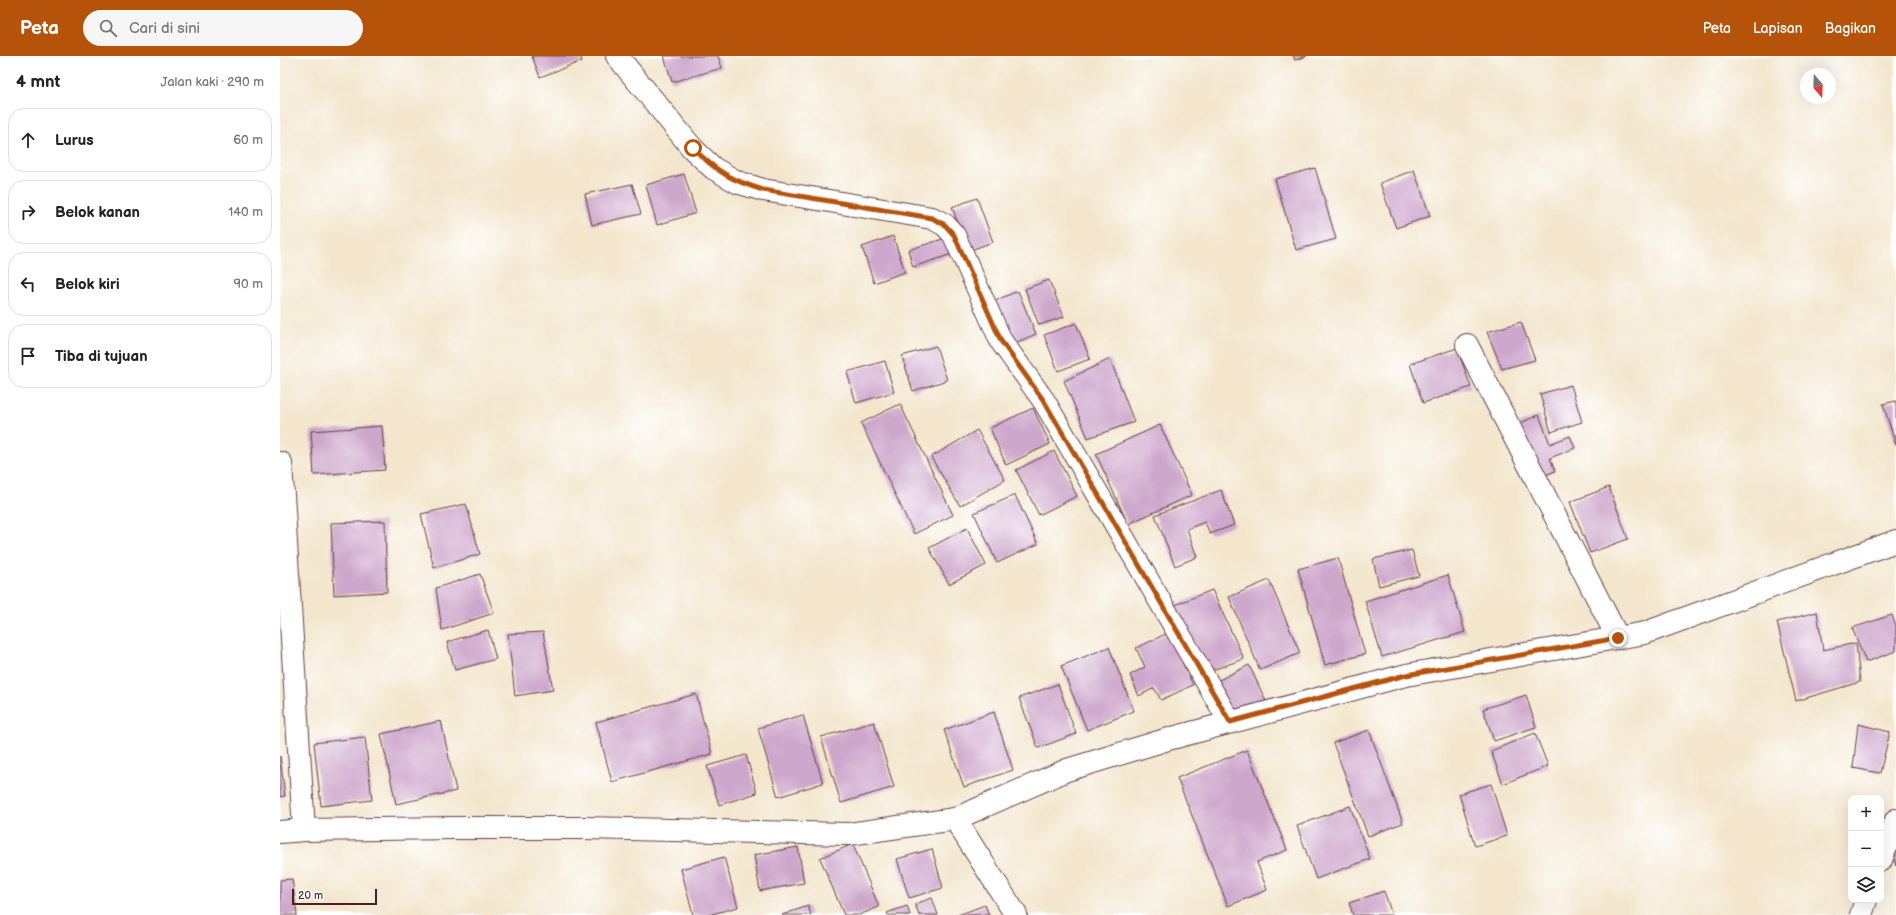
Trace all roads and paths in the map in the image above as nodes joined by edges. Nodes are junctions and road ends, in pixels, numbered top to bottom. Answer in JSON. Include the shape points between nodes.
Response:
{"nodes":[{"id":1,"x":617,"y":56,"type":"edge"},
{"id":2,"x":1467,"y":345,"type":"dead end"},
{"id":3,"x":281,"y":463,"type":"dead end"},
{"id":4,"x":1896,"y":541,"type":"edge"},
{"id":5,"x":1618,"y":638,"type":"junction"},
{"id":6,"x":1230,"y":722,"type":"junction"},
{"id":7,"x":954,"y":819,"type":"junction"},
{"id":8,"x":1896,"y":820,"type":"edge"},
{"id":9,"x":304,"y":830,"type":"junction"},
{"id":10,"x":280,"y":832,"type":"edge"},
{"id":11,"x":1884,"y":852,"type":"edge"},
{"id":12,"x":1865,"y":903,"type":"edge"},
{"id":13,"x":1016,"y":915,"type":"edge"},
{"id":14,"x":1861,"y":915,"type":"edge"}],
"edges":[{"from":1,"to":6,"type":"street","via":[[693,148],[713,168],[737,182],[763,190],[932,218],[945,225],[954,235],[1001,341],[1044,401]]},
{"from":2,"to":5,"type":"street"},
{"from":3,"to":9,"type":"street"},
{"from":4,"to":5,"type":"street","via":[[1645,633]]},
{"from":5,"to":6,"type":"street","via":[[1406,675]]},
{"from":6,"to":7,"type":"street","via":[[1067,770]]},
{"from":7,"to":9,"type":"street","via":[[850,834],[577,828]]},
{"from":7,"to":13,"type":"street"},
{"from":8,"to":11,"type":"street"},
{"from":9,"to":10,"type":"street"},
{"from":12,"to":14,"type":"street"}]}
